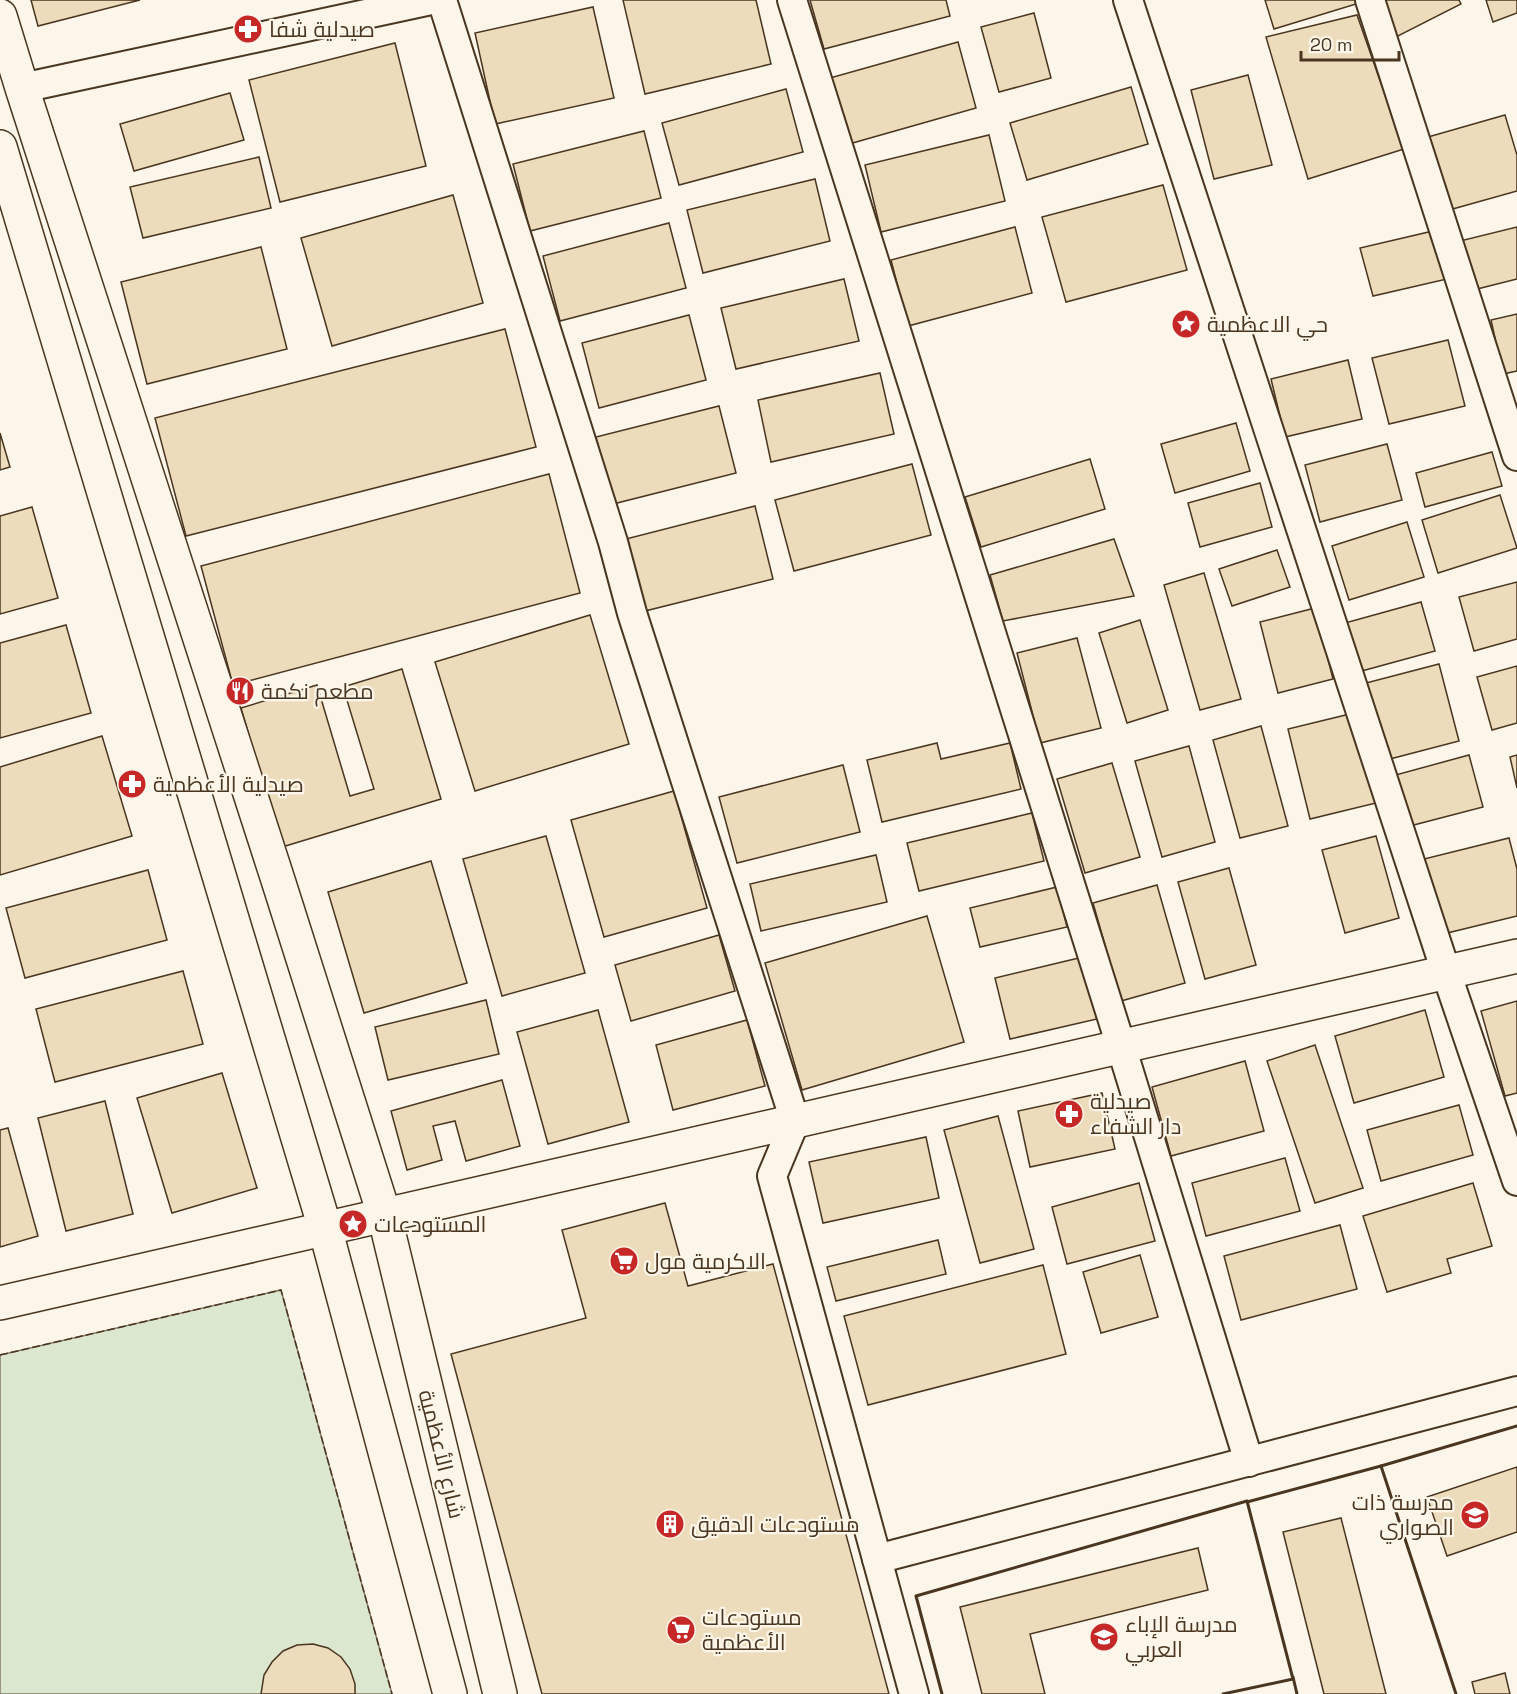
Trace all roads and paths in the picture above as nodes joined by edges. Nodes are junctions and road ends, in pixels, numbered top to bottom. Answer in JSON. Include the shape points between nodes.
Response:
{"nodes":[{"id":1,"x":431,"y":0,"type":"edge"},
{"id":2,"x":442,"y":0,"type":"edge"},
{"id":3,"x":792,"y":0,"type":"edge"},
{"id":4,"x":1128,"y":0,"type":"edge"},
{"id":5,"x":1370,"y":0,"type":"edge"},
{"id":6,"x":0,"y":16,"type":"edge"},
{"id":7,"x":22,"y":88,"type":"junction"},
{"id":8,"x":0,"y":147,"type":"edge"},
{"id":9,"x":1517,"y":456,"type":"edge"},
{"id":10,"x":1517,"y":956,"type":"edge"},
{"id":11,"x":1446,"y":972,"type":"junction"},
{"id":12,"x":1121,"y":1046,"type":"junction"},
{"id":13,"x":795,"y":1121,"type":"junction"},
{"id":14,"x":1517,"y":1181,"type":"edge"},
{"id":15,"x":384,"y":1214,"type":"junction"},
{"id":16,"x":326,"y":1228,"type":"junction"},
{"id":17,"x":0,"y":1303,"type":"edge"},
{"id":18,"x":1517,"y":1391,"type":"edge"},
{"id":19,"x":1249,"y":1461,"type":"junction"},
{"id":20,"x":877,"y":1559,"type":"junction"},
{"id":21,"x":450,"y":1694,"type":"edge"},
{"id":22,"x":500,"y":1694,"type":"edge"},
{"id":23,"x":914,"y":1694,"type":"edge"}],
"edges":[{"from":1,"to":7,"type":"street"},
{"from":2,"to":13,"type":"street"},
{"from":3,"to":12,"type":"street"},
{"from":4,"to":11,"type":"street"},
{"from":5,"to":9,"type":"street"},
{"from":6,"to":7,"type":"street","name":"شارع الأعظمية"},
{"from":7,"to":15,"type":"street","name":"شارع الأعظمية"},
{"from":8,"to":16,"type":"street"},
{"from":10,"to":11,"type":"street"},
{"from":11,"to":12,"type":"street"},
{"from":11,"to":14,"type":"street"},
{"from":12,"to":13,"type":"street"},
{"from":12,"to":19,"type":"street"},
{"from":13,"to":15,"type":"street"},
{"from":13,"to":20,"type":"street","via":[[772,1176]]},
{"from":15,"to":16,"type":"street"},
{"from":15,"to":22,"type":"street","name":"شارع الأعظمية"},
{"from":16,"to":17,"type":"street"},
{"from":16,"to":21,"type":"street"},
{"from":18,"to":19,"type":"street"},
{"from":19,"to":20,"type":"street"},
{"from":20,"to":23,"type":"street"}]}
